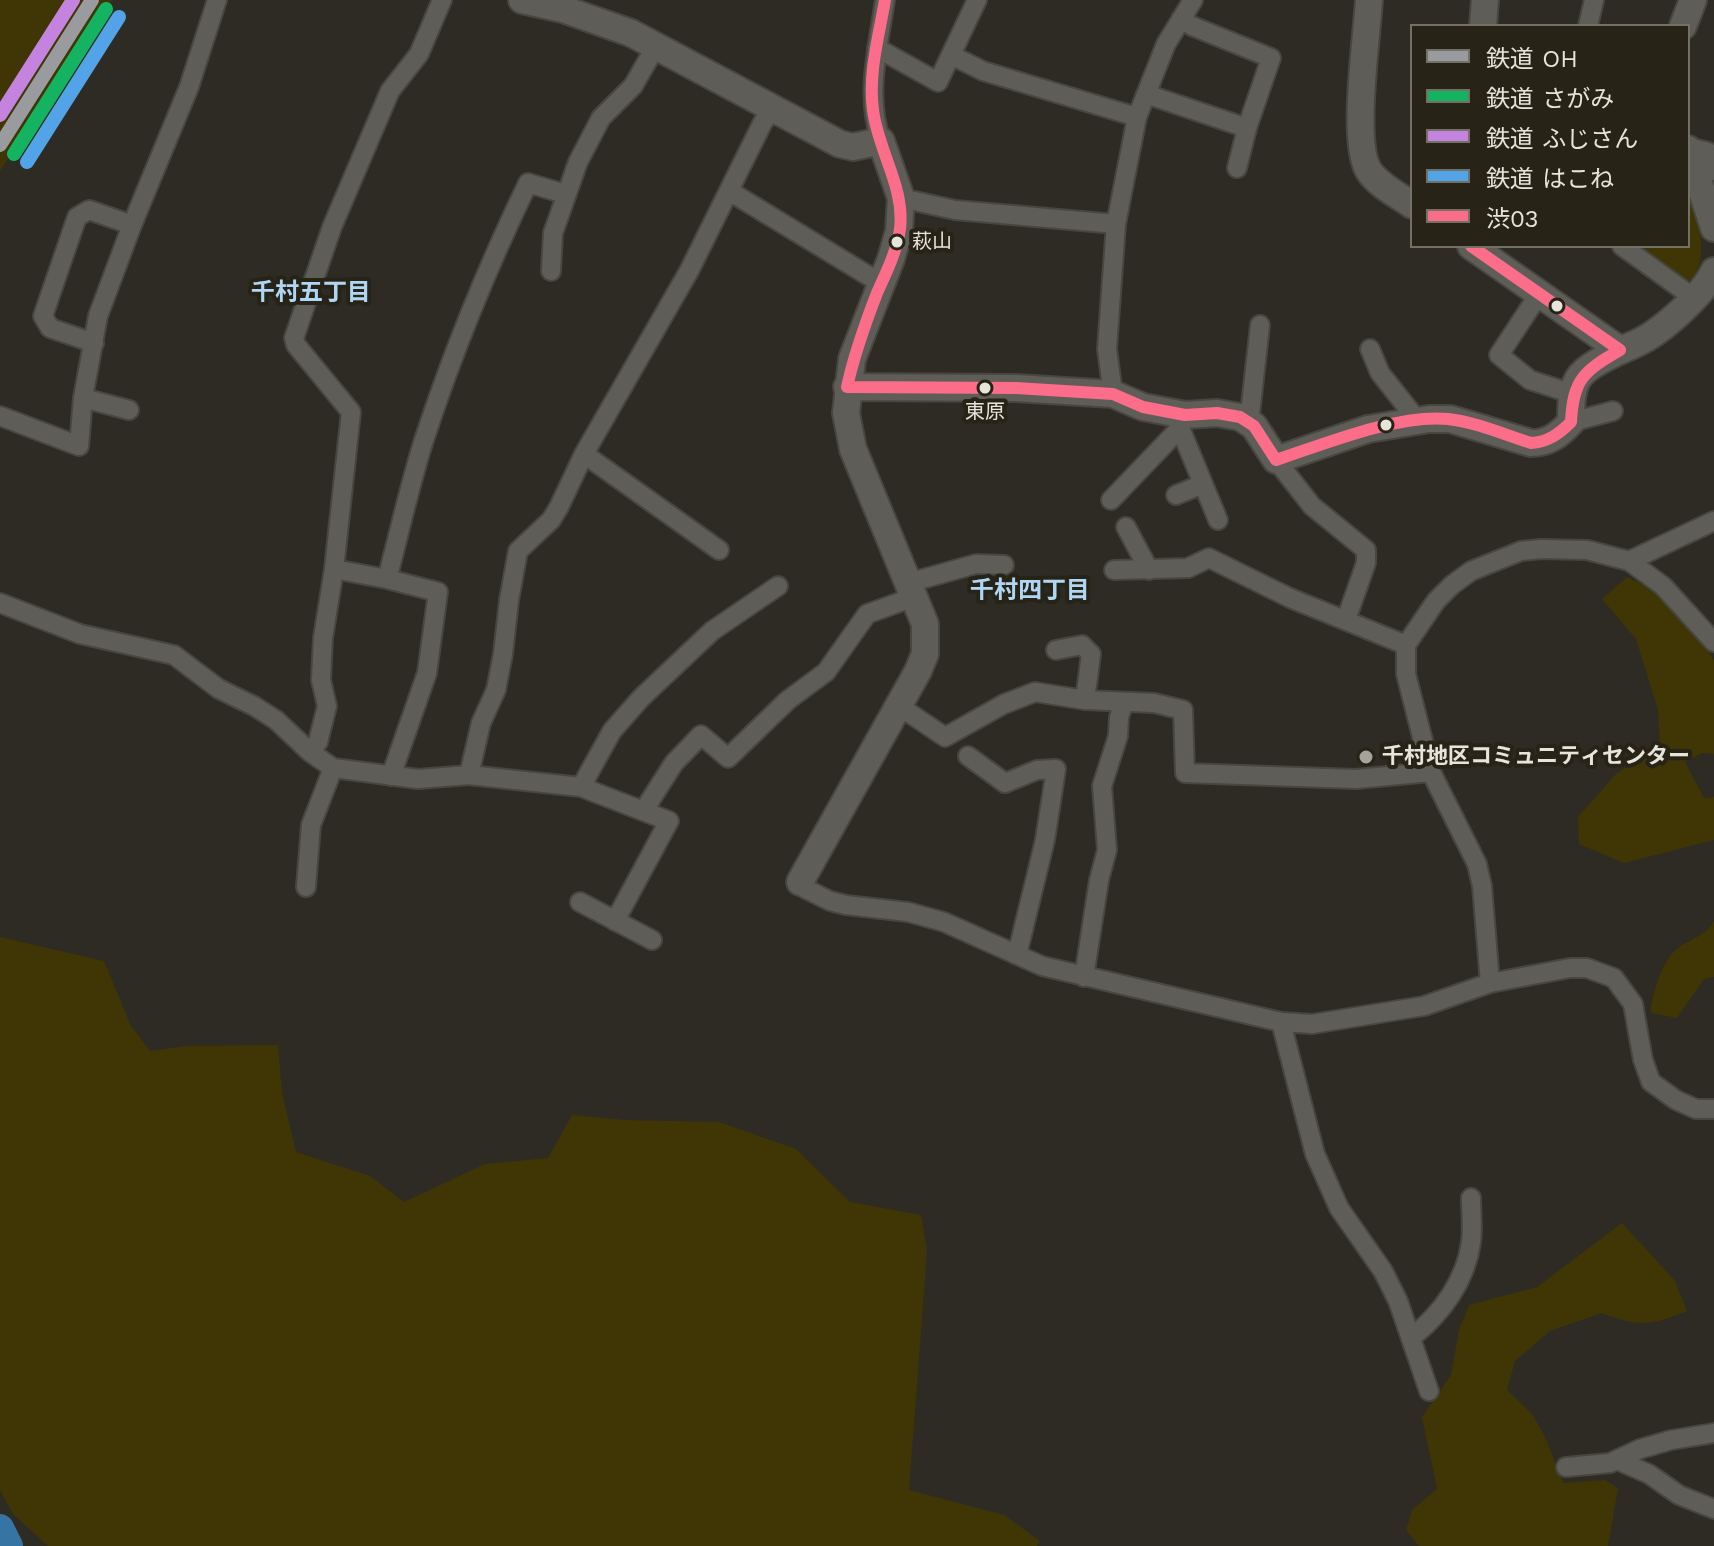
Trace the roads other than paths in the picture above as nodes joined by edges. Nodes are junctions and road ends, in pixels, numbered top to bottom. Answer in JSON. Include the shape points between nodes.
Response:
{"nodes":[{"id":1,"x":217,"y":0,"type":"edge"},
{"id":2,"x":442,"y":0,"type":"edge"},
{"id":3,"x":522,"y":0,"type":"edge"},
{"id":4,"x":885,"y":0,"type":"edge"},
{"id":5,"x":977,"y":0,"type":"edge"},
{"id":6,"x":1193,"y":0,"type":"edge"},
{"id":7,"x":1369,"y":0,"type":"edge"},
{"id":8,"x":1485,"y":0,"type":"edge"},
{"id":9,"x":1594,"y":0,"type":"edge"},
{"id":10,"x":1181,"y":19,"type":"junction"},
{"id":11,"x":1483,"y":24,"type":"edge"},
{"id":12,"x":1588,"y":24,"type":"edge"},
{"id":13,"x":656,"y":46,"type":"junction"},
{"id":14,"x":877,"y":48,"type":"junction"},
{"id":15,"x":951,"y":55,"type":"junction"},
{"id":16,"x":1146,"y":94,"type":"junction"},
{"id":17,"x":772,"y":110,"type":"junction"},
{"id":18,"x":1137,"y":117,"type":"junction"},
{"id":19,"x":1247,"y":128,"type":"junction"},
{"id":20,"x":881,"y":141,"type":"junction"},
{"id":21,"x":1690,"y":148,"type":"edge"},
{"id":22,"x":1690,"y":154,"type":"edge"},
{"id":23,"x":1237,"y":168,"type":"dead end"},
{"id":24,"x":1714,"y":171,"type":"edge"},
{"id":25,"x":729,"y":191,"type":"junction"},
{"id":26,"x":565,"y":194,"type":"junction"},
{"id":27,"x":901,"y":198,"type":"junction"},
{"id":28,"x":1410,"y":204,"type":"edge"},
{"id":29,"x":1116,"y":224,"type":"junction"},
{"id":30,"x":132,"y":225,"type":"junction"},
{"id":31,"x":1714,"y":228,"type":"edge"},
{"id":32,"x":1474,"y":248,"type":"edge"},
{"id":33,"x":1625,"y":248,"type":"edge"},
{"id":34,"x":551,"y":271,"type":"dead end"},
{"id":35,"x":1714,"y":271,"type":"edge"},
{"id":36,"x":882,"y":284,"type":"junction"},
{"id":37,"x":1539,"y":294,"type":"junction"},
{"id":38,"x":1694,"y":298,"type":"junction"},
{"id":39,"x":1260,"y":325,"type":"dead end"},
{"id":40,"x":94,"y":343,"type":"junction"},
{"id":41,"x":1370,"y":349,"type":"dead end"},
{"id":42,"x":1620,"y":350,"type":"junction"},
{"id":43,"x":847,"y":387,"type":"junction"},
{"id":44,"x":1113,"y":394,"type":"junction"},
{"id":45,"x":1573,"y":394,"type":"junction"},
{"id":46,"x":83,"y":398,"type":"junction"},
{"id":47,"x":129,"y":410,"type":"dead end"},
{"id":48,"x":1613,"y":411,"type":"dead end"},
{"id":49,"x":0,"y":416,"type":"edge"},
{"id":50,"x":1180,"y":421,"type":"junction"},
{"id":51,"x":1418,"y":421,"type":"junction"},
{"id":52,"x":1571,"y":422,"type":"junction"},
{"id":53,"x":1249,"y":423,"type":"junction"},
{"id":54,"x":584,"y":454,"type":"junction"},
{"id":55,"x":1276,"y":460,"type":"junction"},
{"id":56,"x":1203,"y":484,"type":"junction"},
{"id":57,"x":1176,"y":495,"type":"dead end"},
{"id":58,"x":1111,"y":500,"type":"dead end"},
{"id":59,"x":1218,"y":520,"type":"dead end"},
{"id":60,"x":1714,"y":521,"type":"edge"},
{"id":61,"x":1126,"y":527,"type":"dead end"},
{"id":62,"x":719,"y":550,"type":"dead end"},
{"id":63,"x":1629,"y":561,"type":"junction"},
{"id":64,"x":1004,"y":565,"type":"dead end"},
{"id":65,"x":334,"y":569,"type":"junction"},
{"id":66,"x":1114,"y":570,"type":"dead end"},
{"id":67,"x":1149,"y":570,"type":"junction"},
{"id":68,"x":387,"y":579,"type":"junction"},
{"id":69,"x":778,"y":586,"type":"dead end"},
{"id":70,"x":911,"y":590,"type":"junction"},
{"id":71,"x":0,"y":603,"type":"edge"},
{"id":72,"x":1346,"y":620,"type":"junction"},
{"id":73,"x":1714,"y":642,"type":"edge"},
{"id":74,"x":1064,"y":644,"type":"dead end"},
{"id":75,"x":1406,"y":645,"type":"junction"},
{"id":76,"x":1085,"y":700,"type":"junction"},
{"id":77,"x":1124,"y":702,"type":"junction"},
{"id":78,"x":899,"y":706,"type":"junction"},
{"id":79,"x":310,"y":752,"type":"junction"},
{"id":80,"x":968,"y":756,"type":"dead end"},
{"id":81,"x":333,"y":768,"type":"junction"},
{"id":82,"x":1431,"y":772,"type":"junction"},
{"id":83,"x":469,"y":775,"type":"junction"},
{"id":84,"x":391,"y":776,"type":"junction"},
{"id":85,"x":581,"y":787,"type":"junction"},
{"id":86,"x":644,"y":810,"type":"junction"},
{"id":87,"x":800,"y":882,"type":"joint"},
{"id":88,"x":306,"y":887,"type":"dead end"},
{"id":89,"x":580,"y":902,"type":"dead end"},
{"id":90,"x":615,"y":921,"type":"junction"},
{"id":91,"x":652,"y":940,"type":"dead end"},
{"id":92,"x":1017,"y":955,"type":"junction"},
{"id":93,"x":1084,"y":977,"type":"junction"},
{"id":94,"x":1490,"y":983,"type":"junction"},
{"id":95,"x":1281,"y":1022,"type":"junction"},
{"id":96,"x":1714,"y":1109,"type":"edge"},
{"id":97,"x":1471,"y":1198,"type":"dead end"},
{"id":98,"x":1412,"y":1337,"type":"junction"},
{"id":99,"x":1429,"y":1391,"type":"dead end"},
{"id":100,"x":1714,"y":1433,"type":"edge"},
{"id":101,"x":1617,"y":1460,"type":"junction"},
{"id":102,"x":1566,"y":1467,"type":"dead end"},
{"id":103,"x":1714,"y":1509,"type":"edge"}],
"edges":[{"from":1,"to":30,"type":"street","via":[[189,87]]},
{"from":2,"to":65,"type":"street","via":[[419,54],[390,91],[332,227],[294,338],[351,412]]},
{"from":3,"to":13,"type":"street","via":[[600,21]]},
{"from":4,"to":14,"type":"street"},
{"from":5,"to":15,"type":"street"},
{"from":6,"to":10,"type":"street"},
{"from":7,"to":28,"type":"street","via":[[1363,160],[1370,174]]},
{"from":8,"to":11,"type":"street"},
{"from":9,"to":12,"type":"street"},
{"from":10,"to":16,"type":"street"},
{"from":10,"to":19,"type":"street","via":[[1271,58]]},
{"from":13,"to":17,"type":"street"},
{"from":13,"to":26,"type":"street","via":[[633,86],[601,118]]},
{"from":14,"to":15,"type":"street","via":[[938,82]]},
{"from":14,"to":20,"type":"street","via":[[872,107]]},
{"from":15,"to":18,"type":"street","via":[[983,71],[1024,75]]},
{"from":16,"to":18,"type":"street"},
{"from":16,"to":19,"type":"street"},
{"from":17,"to":20,"type":"street","via":[[840,144]]},
{"from":17,"to":25,"type":"street"},
{"from":18,"to":29,"type":"street"},
{"from":19,"to":23,"type":"street"},
{"from":20,"to":27,"type":"street"},
{"from":21,"to":24,"type":"street","via":[[1708,152]]},
{"from":22,"to":31,"type":"street"},
{"from":25,"to":36,"type":"street"},
{"from":25,"to":54,"type":"street","via":[[661,324]]},
{"from":26,"to":34,"type":"street","via":[[553,233]]},
{"from":26,"to":68,"type":"street","via":[[528,183],[504,234],[447,373]]},
{"from":27,"to":29,"type":"street","via":[[955,210]]},
{"from":27,"to":36,"type":"street","via":[[899,231]]},
{"from":29,"to":44,"type":"street","via":[[1107,349]]},
{"from":30,"to":40,"type":"street","via":[[98,316]]},
{"from":30,"to":40,"type":"street","via":[[89,210],[77,217],[43,316],[50,328]]},
{"from":32,"to":37,"type":"street"},
{"from":33,"to":38,"type":"street"},
{"from":35,"to":38,"type":"street"},
{"from":36,"to":43,"type":"street","via":[[852,359]]},
{"from":37,"to":42,"type":"street"},
{"from":37,"to":45,"type":"street","via":[[1499,355],[1530,380]]},
{"from":38,"to":42,"type":"street","via":[[1655,332]]},
{"from":39,"to":53,"type":"street"},
{"from":40,"to":46,"type":"street"},
{"from":41,"to":51,"type":"street","via":[[1380,373]]},
{"from":42,"to":45,"type":"street","via":[[1585,371]]},
{"from":43,"to":44,"type":"street"},
{"from":43,"to":70,"type":"street","via":[[853,449]]},
{"from":44,"to":50,"type":"street"},
{"from":45,"to":52,"type":"street"},
{"from":46,"to":47,"type":"street"},
{"from":46,"to":49,"type":"street","via":[[79,446]]},
{"from":48,"to":52,"type":"street"},
{"from":50,"to":53,"type":"street","via":[[1230,414]]},
{"from":50,"to":56,"type":"street"},
{"from":50,"to":58,"type":"street"},
{"from":51,"to":52,"type":"street","via":[[1450,419],[1531,443],[1553,438]]},
{"from":51,"to":55,"type":"street","via":[[1368,429]]},
{"from":53,"to":55,"type":"street"},
{"from":54,"to":62,"type":"street"},
{"from":54,"to":83,"type":"street","via":[[551,520],[518,551],[496,690],[481,723]]},
{"from":55,"to":72,"type":"street","via":[[1312,506],[1366,550]]},
{"from":56,"to":57,"type":"street"},
{"from":56,"to":59,"type":"street"},
{"from":60,"to":63,"type":"street"},
{"from":61,"to":67,"type":"street"},
{"from":63,"to":73,"type":"street","via":[[1663,586]]},
{"from":63,"to":75,"type":"street","via":[[1587,550],[1541,549],[1489,563],[1452,585]]},
{"from":64,"to":70,"type":"street","via":[[976,564]]},
{"from":65,"to":68,"type":"street"},
{"from":65,"to":79,"type":"street","via":[[323,638],[321,680],[327,706],[318,742]]},
{"from":66,"to":67,"type":"street"},
{"from":67,"to":72,"type":"street","via":[[1188,568],[1209,558]]},
{"from":68,"to":84,"type":"street","via":[[438,592],[427,673]]},
{"from":69,"to":85,"type":"street","via":[[712,631],[641,698],[612,731]]},
{"from":70,"to":78,"type":"street","via":[[925,624],[925,654]]},
{"from":70,"to":86,"type":"street","via":[[867,614],[826,672],[788,700],[728,758],[701,735],[674,763]]},
{"from":71,"to":79,"type":"street","via":[[80,634],[174,655],[219,689],[276,720]]},
{"from":72,"to":75,"type":"street"},
{"from":74,"to":76,"type":"street","via":[[1082,645],[1091,654]]},
{"from":75,"to":82,"type":"street","via":[[1406,674]]},
{"from":76,"to":77,"type":"street"},
{"from":76,"to":78,"type":"street","via":[[1035,692],[945,737]]},
{"from":77,"to":82,"type":"street","via":[[1183,710],[1185,773],[1356,779]]},
{"from":77,"to":93,"type":"street","via":[[1102,786],[1107,850]]},
{"from":78,"to":87,"type":"street"},
{"from":79,"to":81,"type":"street"},
{"from":80,"to":92,"type":"street","via":[[1005,783],[1037,770],[1056,769]]},
{"from":81,"to":84,"type":"street"},
{"from":81,"to":88,"type":"street","via":[[311,825]]},
{"from":82,"to":94,"type":"street","via":[[1477,864]]},
{"from":83,"to":84,"type":"street"},
{"from":83,"to":85,"type":"street"},
{"from":85,"to":86,"type":"street"},
{"from":86,"to":90,"type":"street","via":[[669,821]]},
{"from":87,"to":92,"type":"street","via":[[830,901],[944,922]]},
{"from":89,"to":90,"type":"street"},
{"from":90,"to":91,"type":"street"},
{"from":92,"to":93,"type":"street"},
{"from":93,"to":95,"type":"street"},
{"from":94,"to":95,"type":"street","via":[[1424,1006],[1312,1024]]},
{"from":94,"to":96,"type":"street","via":[[1570,968],[1614,978],[1633,1004],[1651,1082],[1696,1109]]},
{"from":95,"to":98,"type":"street","via":[[1315,1154],[1339,1208],[1383,1271]]},
{"from":97,"to":98,"type":"street","via":[[1471,1243],[1463,1272],[1434,1319]]},
{"from":98,"to":99,"type":"street"},
{"from":100,"to":101,"type":"street","via":[[1671,1440]]},
{"from":101,"to":102,"type":"street"},
{"from":101,"to":103,"type":"street"}]}
